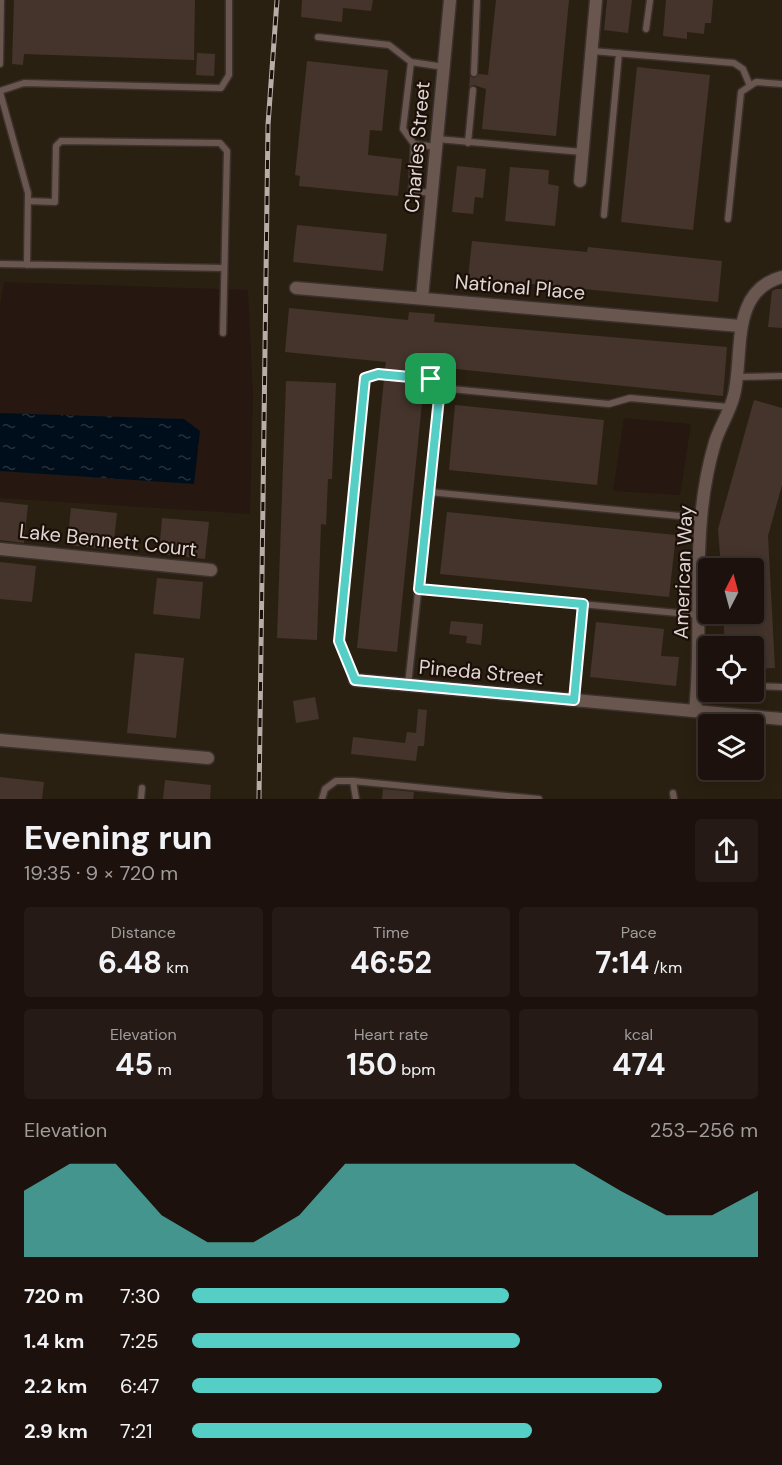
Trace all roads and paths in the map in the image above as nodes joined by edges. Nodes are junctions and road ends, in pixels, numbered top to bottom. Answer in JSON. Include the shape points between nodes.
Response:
{"nodes":[{"id":1,"x":1,"y":0,"type":"edge"},
{"id":2,"x":229,"y":0,"type":"edge"},
{"id":3,"x":450,"y":0,"type":"edge"},
{"id":4,"x":477,"y":0,"type":"edge"},
{"id":5,"x":596,"y":0,"type":"edge"},
{"id":6,"x":650,"y":0,"type":"edge"},
{"id":7,"x":646,"y":29,"type":"dead end"},
{"id":8,"x":318,"y":37,"type":"dead end"},
{"id":9,"x":592,"y":51,"type":"junction"},
{"id":10,"x":619,"y":53,"type":"junction"},
{"id":11,"x":411,"y":62,"type":"junction"},
{"id":12,"x":0,"y":64,"type":"edge"},
{"id":13,"x":444,"y":67,"type":"junction"},
{"id":14,"x":474,"y":73,"type":"dead end"},
{"id":15,"x":782,"y":84,"type":"edge"},
{"id":16,"x":750,"y":86,"type":"junction"},
{"id":17,"x":473,"y":90,"type":"dead end"},
{"id":18,"x":0,"y":92,"type":"edge"},
{"id":19,"x":468,"y":142,"type":"junction"},
{"id":20,"x":437,"y":143,"type":"junction"},
{"id":21,"x":414,"y":144,"type":"junction"},
{"id":22,"x":582,"y":152,"type":"junction"},
{"id":23,"x":579,"y":181,"type":"dead end"},
{"id":24,"x":433,"y":193,"type":"junction"},
{"id":25,"x":28,"y":201,"type":"junction"},
{"id":26,"x":604,"y":215,"type":"dead end"},
{"id":27,"x":728,"y":219,"type":"dead end"},
{"id":28,"x":0,"y":264,"type":"edge"},
{"id":29,"x":27,"y":265,"type":"junction"},
{"id":30,"x":224,"y":268,"type":"junction"},
{"id":31,"x":782,"y":277,"type":"edge"},
{"id":32,"x":296,"y":288,"type":"dead end"},
{"id":33,"x":422,"y":298,"type":"junction"},
{"id":34,"x":740,"y":326,"type":"junction"},
{"id":35,"x":223,"y":333,"type":"dead end"},
{"id":36,"x":782,"y":376,"type":"edge"},
{"id":37,"x":736,"y":377,"type":"junction"},
{"id":38,"x":440,"y":388,"type":"junction"},
{"id":39,"x":729,"y":407,"type":"junction"},
{"id":40,"x":429,"y":492,"type":"junction"},
{"id":41,"x":700,"y":518,"type":"junction"},
{"id":42,"x":0,"y":549,"type":"edge"},
{"id":43,"x":700,"y":558,"type":"edge"},
{"id":44,"x":211,"y":570,"type":"dead end"},
{"id":45,"x":419,"y":589,"type":"junction"},
{"id":46,"x":583,"y":604,"type":"junction"},
{"id":47,"x":698,"y":615,"type":"edge"},
{"id":48,"x":355,"y":680,"type":"joint"},
{"id":49,"x":408,"y":685,"type":"junction"},
{"id":50,"x":764,"y":686,"type":"edge"},
{"id":51,"x":782,"y":687,"type":"edge"},
{"id":52,"x":574,"y":700,"type":"junction"},
{"id":53,"x":698,"y":700,"type":"edge"},
{"id":54,"x":695,"y":711,"type":"junction"},
{"id":55,"x":782,"y":719,"type":"edge"},
{"id":56,"x":0,"y":740,"type":"edge"},
{"id":57,"x":208,"y":758,"type":"dead end"},
{"id":58,"x":353,"y":781,"type":"junction"},
{"id":59,"x":142,"y":788,"type":"dead end"},
{"id":60,"x":141,"y":799,"type":"edge"},
{"id":61,"x":322,"y":799,"type":"edge"},
{"id":62,"x":356,"y":799,"type":"edge"},
{"id":63,"x":539,"y":799,"type":"edge"}],
"edges":[{"from":1,"to":12,"type":"lane"},
{"from":2,"to":18,"type":"lane","via":[[230,75],[221,88],[24,84]]},
{"from":3,"to":13,"type":"street","name":"Charles Street"},
{"from":4,"to":14,"type":"lane"},
{"from":5,"to":9,"type":"street"},
{"from":6,"to":7,"type":"lane"},
{"from":8,"to":11,"type":"lane","via":[[389,45]]},
{"from":9,"to":10,"type":"lane"},
{"from":9,"to":22,"type":"street"},
{"from":10,"to":16,"type":"lane","via":[[734,63],[743,69]]},
{"from":10,"to":26,"type":"lane"},
{"from":11,"to":13,"type":"lane"},
{"from":11,"to":21,"type":"lane","via":[[403,129]]},
{"from":13,"to":20,"type":"street","name":"Charles Street"},
{"from":15,"to":16,"type":"lane","via":[[756,82]]},
{"from":16,"to":27,"type":"lane","via":[[741,92]]},
{"from":17,"to":19,"type":"lane"},
{"from":18,"to":25,"type":"lane"},
{"from":19,"to":20,"type":"lane"},
{"from":19,"to":22,"type":"lane"},
{"from":20,"to":21,"type":"lane"},
{"from":20,"to":24,"type":"street","name":"Charles Street"},
{"from":21,"to":24,"type":"lane","via":[[412,191]]},
{"from":22,"to":23,"type":"street"},
{"from":24,"to":33,"type":"street","name":"Charles Street"},
{"from":25,"to":29,"type":"lane"},
{"from":25,"to":30,"type":"lane","via":[[55,202],[56,146],[61,141],[220,143],[227,152]]},
{"from":28,"to":29,"type":"lane"},
{"from":29,"to":30,"type":"lane"},
{"from":30,"to":35,"type":"lane"},
{"from":31,"to":34,"type":"street","name":"American Way","via":[[760,289]]},
{"from":32,"to":33,"type":"street","name":"National Place"},
{"from":33,"to":34,"type":"street","name":"National Place"},
{"from":34,"to":37,"type":"street","name":"American Way"},
{"from":36,"to":37,"type":"lane"},
{"from":37,"to":39,"type":"street","name":"American Way"},
{"from":38,"to":39,"type":"lane","via":[[609,404],[630,398]]},
{"from":38,"to":40,"type":"lane"},
{"from":38,"to":48,"type":"lane","via":[[431,379],[378,374],[365,378],[339,641]]},
{"from":39,"to":41,"type":"street","name":"American Way","via":[[715,442]]},
{"from":40,"to":41,"type":"lane"},
{"from":40,"to":45,"type":"lane"},
{"from":41,"to":43,"type":"street","name":"American Way"},
{"from":42,"to":44,"type":"street","name":"Lake Bennett Court"},
{"from":45,"to":46,"type":"lane"},
{"from":45,"to":49,"type":"lane"},
{"from":46,"to":47,"type":"lane"},
{"from":46,"to":52,"type":"lane"},
{"from":48,"to":49,"type":"street","name":"Pineda Street"},
{"from":49,"to":52,"type":"street","name":"Pineda Street"},
{"from":50,"to":51,"type":"lane"},
{"from":52,"to":54,"type":"street","name":"Pineda Street"},
{"from":53,"to":54,"type":"street","name":"American Way"},
{"from":54,"to":55,"type":"street","name":"Pineda Street"},
{"from":56,"to":57,"type":"street"},
{"from":58,"to":61,"type":"lane","via":[[336,781],[325,789]]},
{"from":58,"to":62,"type":"lane"},
{"from":58,"to":63,"type":"lane"},
{"from":59,"to":60,"type":"lane"}]}
